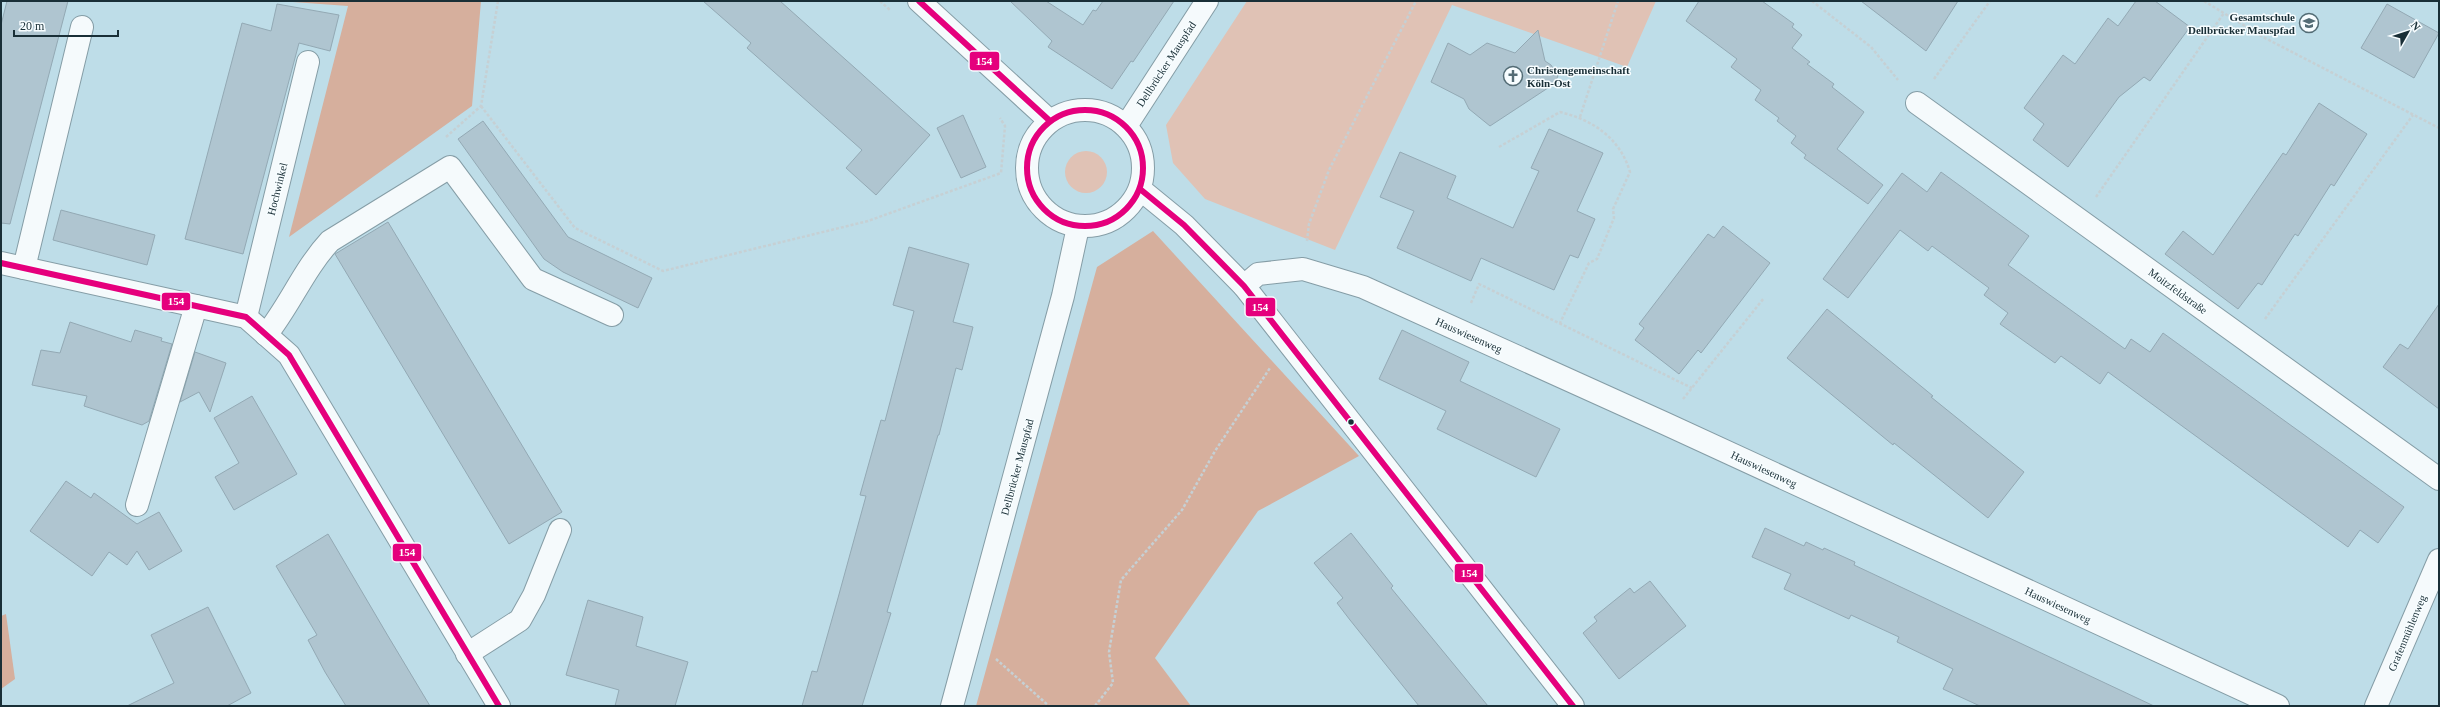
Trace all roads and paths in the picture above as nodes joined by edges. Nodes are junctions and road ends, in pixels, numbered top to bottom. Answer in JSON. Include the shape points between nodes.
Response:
{"nodes":[{"id":1,"x":918,"y":1,"type":"edge"},
{"id":2,"x":1207,"y":1,"type":"edge"},
{"id":3,"x":1416,"y":1,"type":"edge"},
{"id":4,"x":1618,"y":1,"type":"edge"},
{"id":5,"x":1812,"y":1,"type":"edge"},
{"id":6,"x":1990,"y":1,"type":"edge"},
{"id":7,"x":2204,"y":1,"type":"edge"},
{"id":8,"x":2224,"y":13,"type":"junction"},
{"id":9,"x":82,"y":27,"type":"dead end"},
{"id":10,"x":308,"y":62,"type":"dead end"},
{"id":11,"x":1917,"y":103,"type":"junction"},
{"id":12,"x":481,"y":106,"type":"dead end"},
{"id":13,"x":999,"y":115,"type":"dead end"},
{"id":14,"x":2413,"y":115,"type":"junction"},
{"id":15,"x":1580,"y":117,"type":"junction"},
{"id":16,"x":1050,"y":121,"type":"junction"},
{"id":17,"x":1126,"y":126,"type":"junction"},
{"id":18,"x":2439,"y":128,"type":"edge"},
{"id":19,"x":1499,"y":147,"type":"dead end"},
{"id":20,"x":1140,"y":189,"type":"junction"},
{"id":21,"x":2080,"y":220,"type":"junction"},
{"id":22,"x":1078,"y":227,"type":"junction"},
{"id":23,"x":1,"y":263,"type":"edge"},
{"id":24,"x":24,"y":268,"type":"junction"},
{"id":25,"x":1303,"y":269,"type":"junction"},
{"id":26,"x":1244,"y":286,"type":"junction"},
{"id":27,"x":1764,"y":298,"type":"dead end"},
{"id":28,"x":196,"y":306,"type":"junction"},
{"id":29,"x":612,"y":315,"type":"dead end"},
{"id":30,"x":246,"y":317,"type":"junction"},
{"id":31,"x":1560,"y":324,"type":"junction"},
{"id":32,"x":1458,"y":330,"type":"junction"},
{"id":33,"x":266,"y":335,"type":"junction"},
{"id":34,"x":1288,"y":341,"type":"junction"},
{"id":35,"x":2249,"y":342,"type":"junction"},
{"id":36,"x":1692,"y":388,"type":"junction"},
{"id":37,"x":1664,"y":423,"type":"junction"},
{"id":38,"x":2439,"y":479,"type":"edge"},
{"id":39,"x":137,"y":505,"type":"dead end"},
{"id":40,"x":560,"y":530,"type":"dead end"},
{"id":41,"x":2439,"y":560,"type":"edge"},
{"id":42,"x":970,"y":636,"type":"junction"},
{"id":43,"x":467,"y":654,"type":"junction"},
{"id":44,"x":499,"y":706,"type":"edge"},
{"id":45,"x":952,"y":706,"type":"edge"},
{"id":46,"x":1049,"y":706,"type":"edge"},
{"id":47,"x":1095,"y":706,"type":"edge"},
{"id":48,"x":1573,"y":706,"type":"edge"},
{"id":49,"x":2278,"y":706,"type":"edge"},
{"id":50,"x":2376,"y":706,"type":"edge"}],
"edges":[{"from":1,"to":16,"type":"street"},
{"from":2,"to":17,"type":"street","name":"Dellbrücker Mauspfad"},
{"from":3,"to":25,"type":"path","via":[[1329,170],[1309,224]]},
{"from":4,"to":15,"type":"path"},
{"from":5,"to":11,"type":"path","via":[[1871,47]]},
{"from":6,"to":11,"type":"path"},
{"from":7,"to":8,"type":"path"},
{"from":8,"to":14,"type":"path","via":[[2263,37]]},
{"from":8,"to":21,"type":"path"},
{"from":9,"to":24,"type":"street"},
{"from":10,"to":30,"type":"street","name":"Hochwinkel"},
{"from":11,"to":21,"type":"street","name":"Moitzfeldstraße"},
{"from":12,"to":13,"type":"path","via":[[575,228],[663,271],[868,221],[1001,173],[1005,126]]},
{"from":14,"to":18,"type":"path"},
{"from":14,"to":35,"type":"path"},
{"from":15,"to":19,"type":"path","via":[[1560,112]]},
{"from":15,"to":31,"type":"path","via":[[1606,132],[1625,156],[1630,172],[1613,209],[1614,218],[1597,259],[1590,263]]},
{"from":16,"to":17,"type":"street","via":[[1068,112],[1088,110],[1109,114]]},
{"from":16,"to":22,"type":"street","via":[[1036,136],[1028,154],[1027,174],[1032,193],[1048,213],[1059,221]]},
{"from":17,"to":20,"type":"street","via":[[1136,139],[1142,156],[1144,172]]},
{"from":20,"to":22,"type":"street","via":[[1130,206],[1116,219],[1098,226]]},
{"from":20,"to":26,"type":"street","via":[[1184,225]]},
{"from":21,"to":35,"type":"street","name":"Moitzfeldstraße"},
{"from":22,"to":42,"type":"street","name":"Dellbrücker Mauspfad","via":[[1063,296]]},
{"from":23,"to":24,"type":"street"},
{"from":24,"to":28,"type":"street"},
{"from":25,"to":26,"type":"street","name":"Hauswiesenweg","via":[[1258,274]]},
{"from":25,"to":32,"type":"street","name":"Hauswiesenweg","via":[[1363,287]]},
{"from":26,"to":34,"type":"street"},
{"from":27,"to":36,"type":"path"},
{"from":28,"to":30,"type":"street"},
{"from":28,"to":39,"type":"street"},
{"from":29,"to":33,"type":"street","via":[[533,279],[450,167],[330,241],[315,257],[282,316]]},
{"from":30,"to":33,"type":"street"},
{"from":31,"to":32,"type":"path","via":[[1479,284]]},
{"from":31,"to":36,"type":"path"},
{"from":32,"to":37,"type":"street","name":"Hauswiesenweg"},
{"from":33,"to":43,"type":"street","via":[[289,355]]},
{"from":34,"to":47,"type":"path","via":[[1215,451],[1182,510],[1121,580],[1109,652],[1113,683]]},
{"from":34,"to":48,"type":"street"},
{"from":35,"to":38,"type":"street","name":"Moitzfeldstraße"},
{"from":36,"to":37,"type":"path"},
{"from":37,"to":49,"type":"street","name":"Hauswiesenweg"},
{"from":40,"to":43,"type":"street","via":[[534,595],[520,620]]},
{"from":41,"to":50,"type":"street","name":"Grafenmühlenweg"},
{"from":42,"to":45,"type":"street","name":"Dellbrücker Mauspfad"},
{"from":42,"to":46,"type":"path"},
{"from":43,"to":44,"type":"street"}]}
